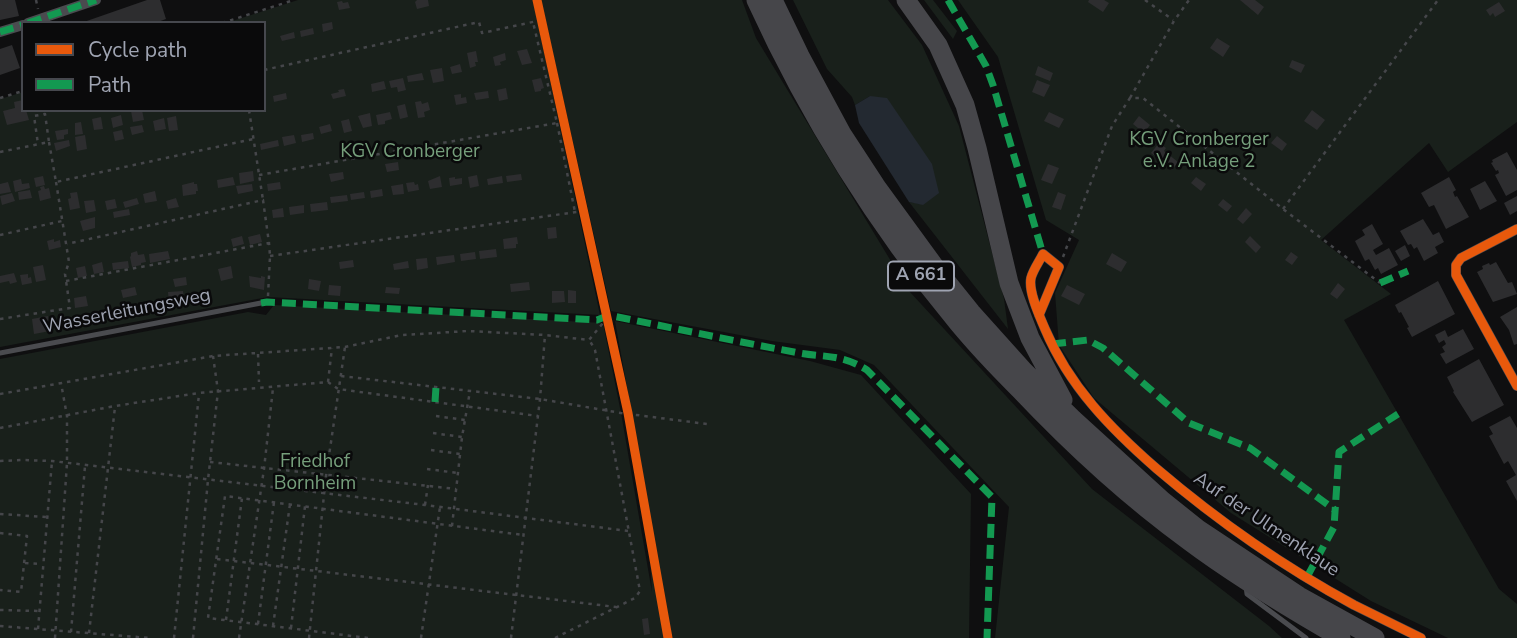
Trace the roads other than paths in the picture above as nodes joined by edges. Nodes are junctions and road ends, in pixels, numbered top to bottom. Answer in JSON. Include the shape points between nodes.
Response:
{"nodes":[{"id":1,"x":96,"y":0,"type":"edge"},
{"id":2,"x":756,"y":0,"type":"edge"},
{"id":3,"x":774,"y":0,"type":"edge"},
{"id":4,"x":906,"y":0,"type":"edge"},
{"id":5,"x":34,"y":21,"type":"edge"},
{"id":6,"x":21,"y":26,"type":"edge"},
{"id":7,"x":0,"y":32,"type":"edge"},
{"id":8,"x":1517,"y":229,"type":"edge"},
{"id":9,"x":264,"y":302,"type":"road end"},
{"id":10,"x":1039,"y":315,"type":"junction"},
{"id":11,"x":0,"y":353,"type":"edge"},
{"id":12,"x":1517,"y":386,"type":"edge"},
{"id":13,"x":1073,"y":419,"type":"junction"},
{"id":14,"x":1244,"y":579,"type":"junction"},
{"id":15,"x":1306,"y":638,"type":"edge"},
{"id":16,"x":1341,"y":638,"type":"edge"},
{"id":17,"x":1375,"y":638,"type":"edge"},
{"id":18,"x":1421,"y":638,"type":"edge"}],
"edges":[{"from":1,"to":5,"type":"street"},
{"from":2,"to":14,"type":"highway","number":"A 661","via":[[834,150],[893,240],[959,324],[1043,415],[1110,478]]},
{"from":3,"to":13,"type":"highway","number":"A 661","via":[[842,134],[876,186],[971,312]]},
{"from":4,"to":13,"type":"highway","via":[[938,45],[965,105],[1021,318]]},
{"from":6,"to":7,"type":"street"},
{"from":8,"to":12,"type":"street","via":[[1461,258],[1456,275]]},
{"from":9,"to":11,"type":"lane","name":"Wasserleitungsweg"},
{"from":10,"to":10,"type":"street","name":"Auf der Ulmenklaue","via":[[1031,279],[1043,254],[1059,267]]},
{"from":10,"to":18,"type":"street","name":"Auf der Ulmenklaue","via":[[1055,352],[1089,402],[1183,491],[1309,579]]},
{"from":13,"to":17,"type":"highway","number":"A 661","via":[[1198,529],[1299,596]]},
{"from":14,"to":15,"type":"lane","via":[[1247,594]]},
{"from":14,"to":16,"type":"highway","number":"A 661"}]}
